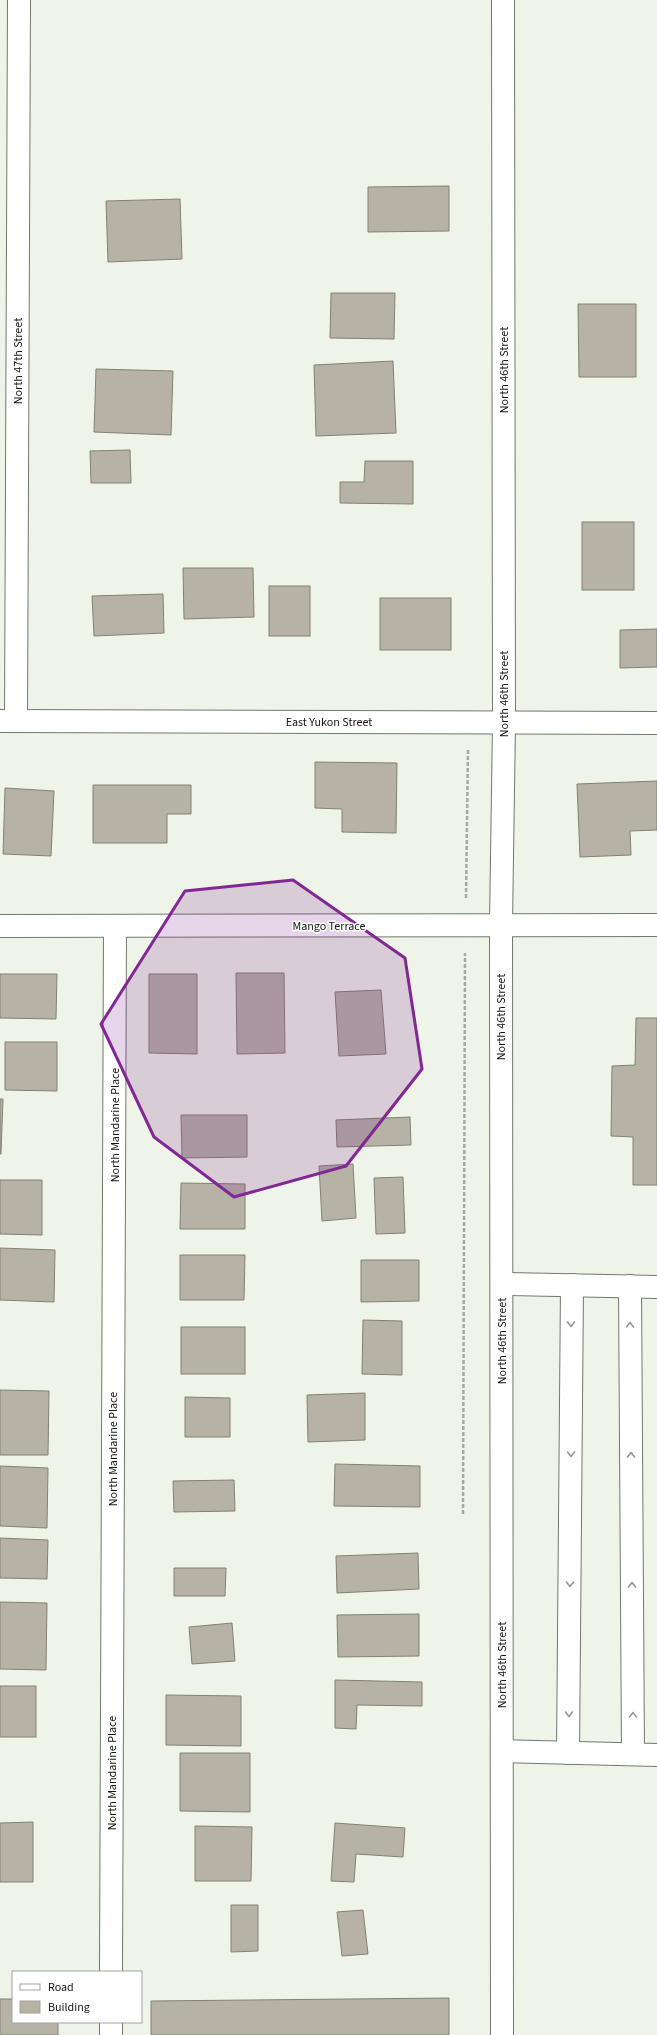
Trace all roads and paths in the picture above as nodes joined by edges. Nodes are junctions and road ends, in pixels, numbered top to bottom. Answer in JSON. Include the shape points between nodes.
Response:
{"nodes":[{"id":1,"x":19,"y":0,"type":"edge"},
{"id":2,"x":503,"y":0,"type":"edge"},
{"id":3,"x":8,"y":721,"type":"edge"},
{"id":4,"x":467,"y":722,"type":"junction"},
{"id":5,"x":504,"y":723,"type":"junction"},
{"id":6,"x":657,"y":723,"type":"edge"},
{"id":7,"x":501,"y":924,"type":"junction"},
{"id":8,"x":657,"y":925,"type":"edge"},
{"id":9,"x":0,"y":926,"type":"edge"},
{"id":10,"x":115,"y":926,"type":"junction"},
{"id":11,"x":465,"y":926,"type":"junction"},
{"id":12,"x":502,"y":1284,"type":"junction"},
{"id":13,"x":572,"y":1285,"type":"junction"},
{"id":14,"x":630,"y":1286,"type":"junction"},
{"id":15,"x":657,"y":1287,"type":"edge"},
{"id":16,"x":463,"y":1514,"type":"dead end"},
{"id":17,"x":502,"y":1751,"type":"junction"},
{"id":18,"x":568,"y":1753,"type":"junction"},
{"id":19,"x":633,"y":1754,"type":"junction"},
{"id":20,"x":657,"y":1755,"type":"edge"},
{"id":21,"x":111,"y":1971,"type":"edge"},
{"id":22,"x":111,"y":2023,"type":"edge"},
{"id":23,"x":111,"y":2035,"type":"edge"},
{"id":24,"x":502,"y":2035,"type":"edge"}],
"edges":[{"from":1,"to":3,"type":"street","name":"North 47th Street"},
{"from":2,"to":5,"type":"street","name":"North 46th Street"},
{"from":3,"to":4,"type":"street","name":"East Yukon Street"},
{"from":4,"to":5,"type":"street","name":"East Yukon Street"},
{"from":4,"to":11,"type":"path"},
{"from":5,"to":6,"type":"street","name":"East Yukon Street"},
{"from":5,"to":7,"type":"street","name":"North 46th Street"},
{"from":7,"to":8,"type":"street","name":"Mango Terrace"},
{"from":7,"to":11,"type":"street","name":"Mango Terrace"},
{"from":7,"to":12,"type":"street","name":"North 46th Street"},
{"from":9,"to":10,"type":"street","name":"Mango Terrace"},
{"from":10,"to":11,"type":"street","name":"Mango Terrace"},
{"from":10,"to":21,"type":"street","name":"North Mandarine Place"},
{"from":11,"to":16,"type":"path"},
{"from":12,"to":13,"type":"street"},
{"from":12,"to":17,"type":"street","name":"North 46th Street"},
{"from":13,"to":14,"type":"street"},
{"from":13,"to":18,"type":"street","one_way":true},
{"from":14,"to":15,"type":"street"},
{"from":19,"to":14,"type":"street","one_way":true},
{"from":17,"to":18,"type":"street"},
{"from":17,"to":24,"type":"street","name":"North 46th Street"},
{"from":18,"to":19,"type":"street"},
{"from":19,"to":20,"type":"street"},
{"from":22,"to":23,"type":"street"}]}
